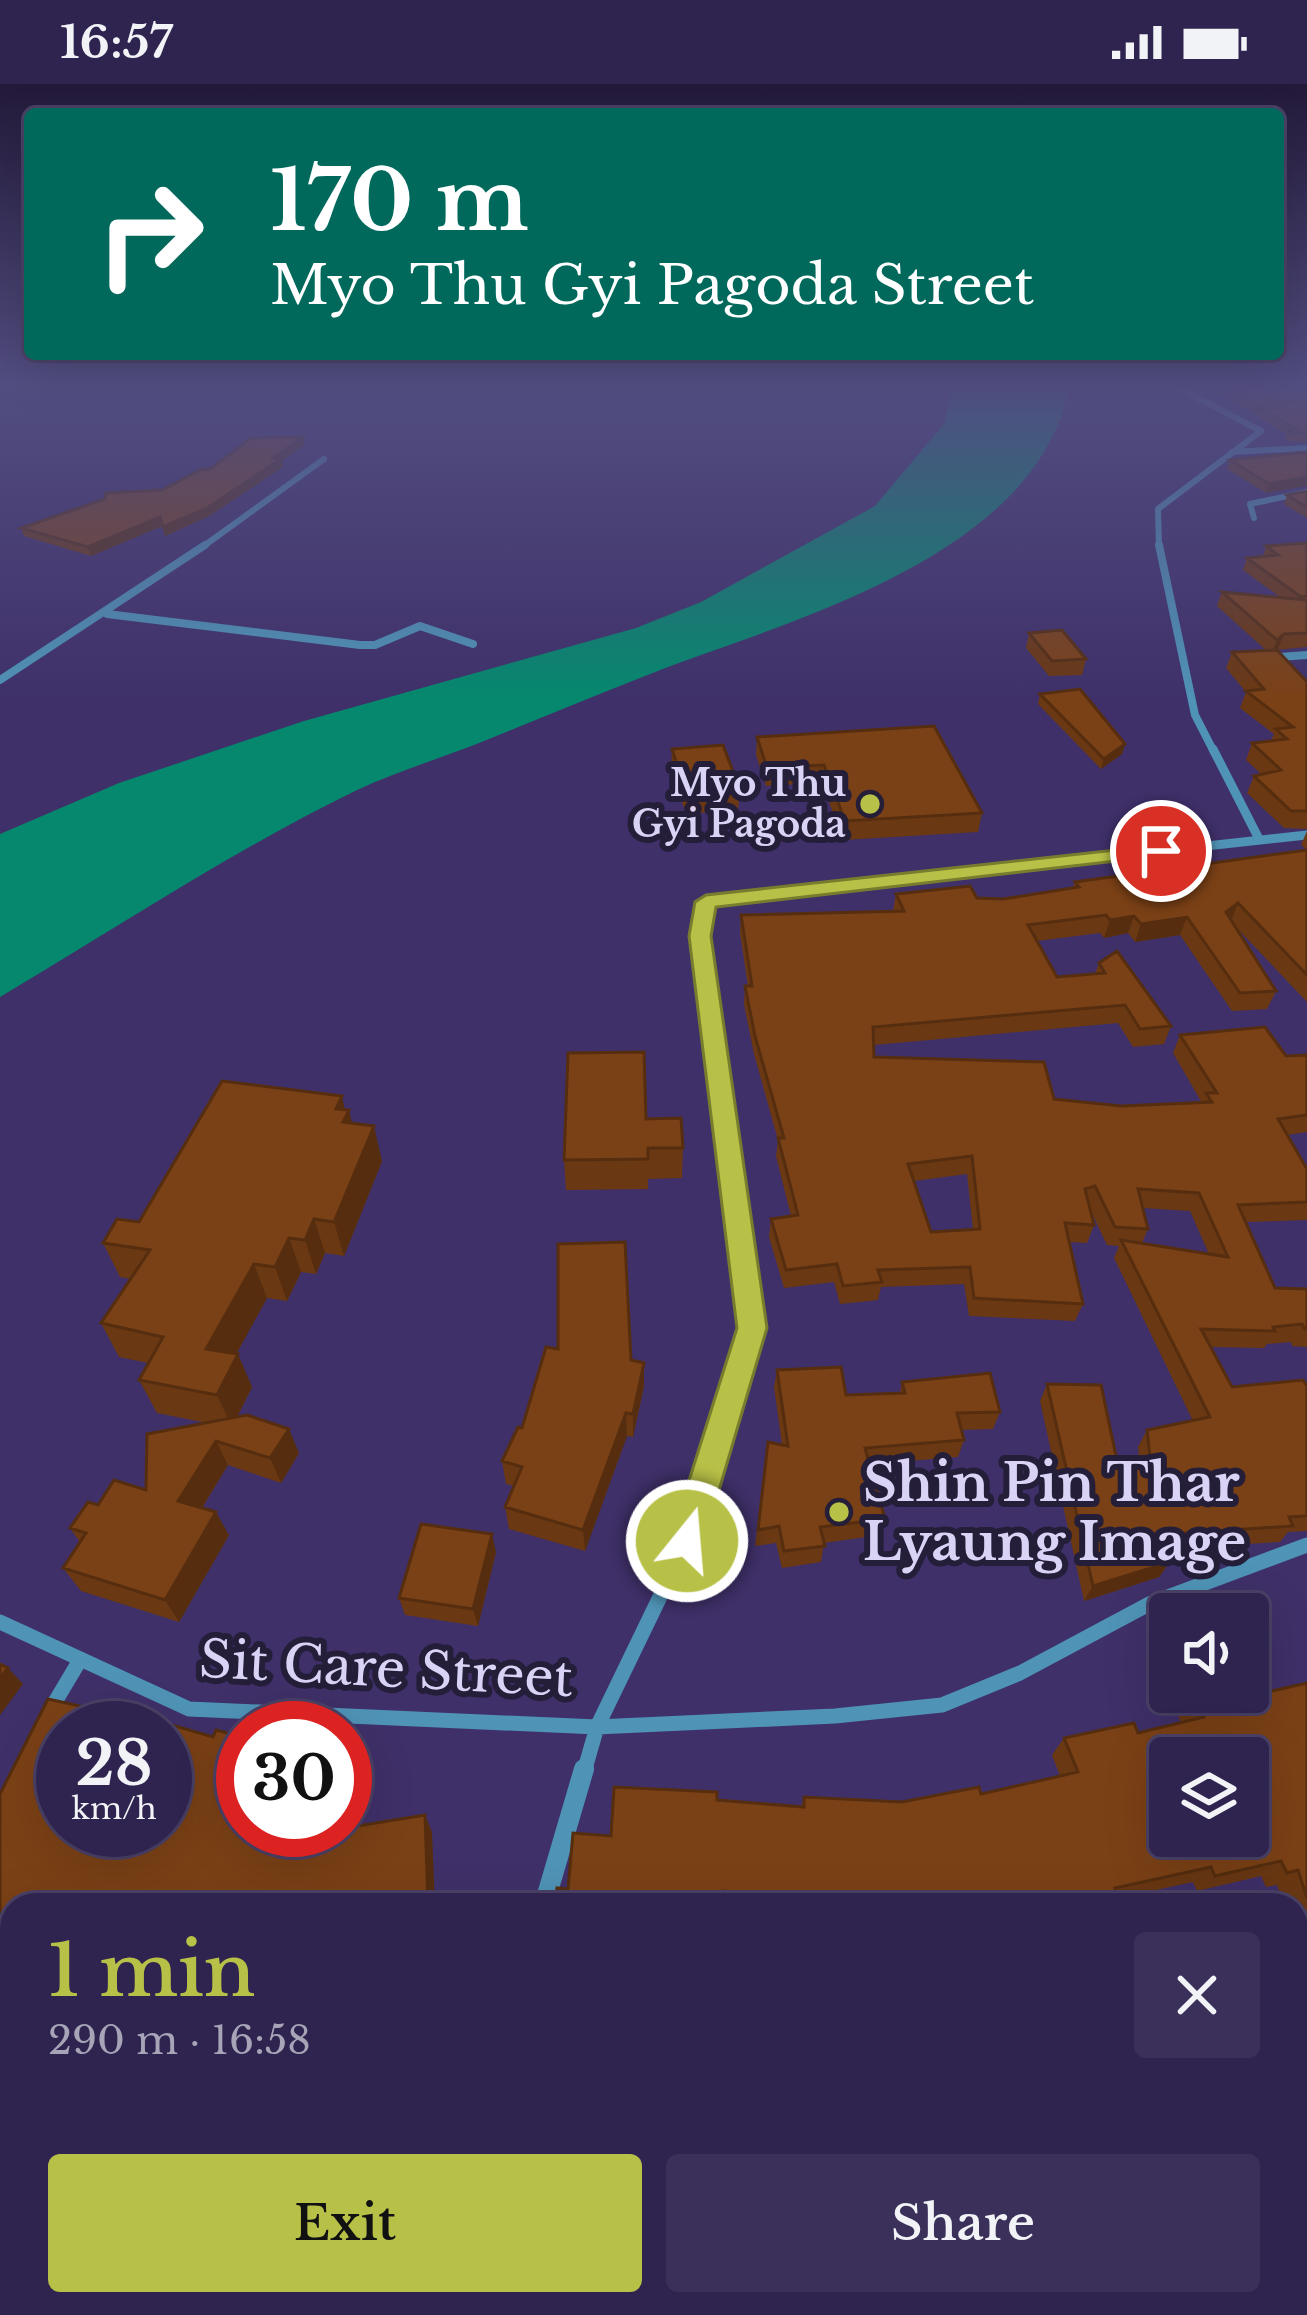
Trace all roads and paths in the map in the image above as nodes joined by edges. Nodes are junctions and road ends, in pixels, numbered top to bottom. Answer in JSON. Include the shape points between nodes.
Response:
{"nodes":[{"id":1,"x":282,"y":491,"type":"edge"},
{"id":2,"x":1182,"y":491,"type":"edge"},
{"id":3,"x":1307,"y":491,"type":"edge"},
{"id":4,"x":1254,"y":518,"type":"dead end"},
{"id":5,"x":106,"y":614,"type":"junction"},
{"id":6,"x":473,"y":644,"type":"dead end"},
{"id":7,"x":1307,"y":656,"type":"edge"},
{"id":8,"x":1279,"y":657,"type":"edge"},
{"id":9,"x":0,"y":680,"type":"edge"},
{"id":10,"x":1305,"y":838,"type":"edge"},
{"id":11,"x":1259,"y":839,"type":"junction"},
{"id":12,"x":1307,"y":1545,"type":"edge"},
{"id":13,"x":0,"y":1622,"type":"edge"},
{"id":14,"x":80,"y":1660,"type":"junction"},
{"id":15,"x":597,"y":1726,"type":"junction"},
{"id":16,"x":34,"y":1738,"type":"edge"},
{"id":17,"x":548,"y":1893,"type":"edge"}],
"edges":[{"from":1,"to":5,"type":"street"},
{"from":2,"to":11,"type":"street","via":[[1159,509],[1159,548],[1196,715]]},
{"from":3,"to":4,"type":"street","via":[[1250,504]]},
{"from":5,"to":6,"type":"street","via":[[360,645],[420,626]]},
{"from":5,"to":9,"type":"street"},
{"from":7,"to":8,"type":"street"},
{"from":10,"to":11,"type":"street"},
{"from":11,"to":15,"type":"street","via":[[706,902],[700,936],[752,1328],[687,1541]]},
{"from":12,"to":15,"type":"street","via":[[1149,1604],[941,1705]]},
{"from":13,"to":14,"type":"street","name":"Sit Care Street"},
{"from":14,"to":15,"type":"street","name":"Sit Care Street","via":[[189,1709]]},
{"from":14,"to":16,"type":"street"},
{"from":15,"to":17,"type":"street","name":"Sit Care Street"}]}
